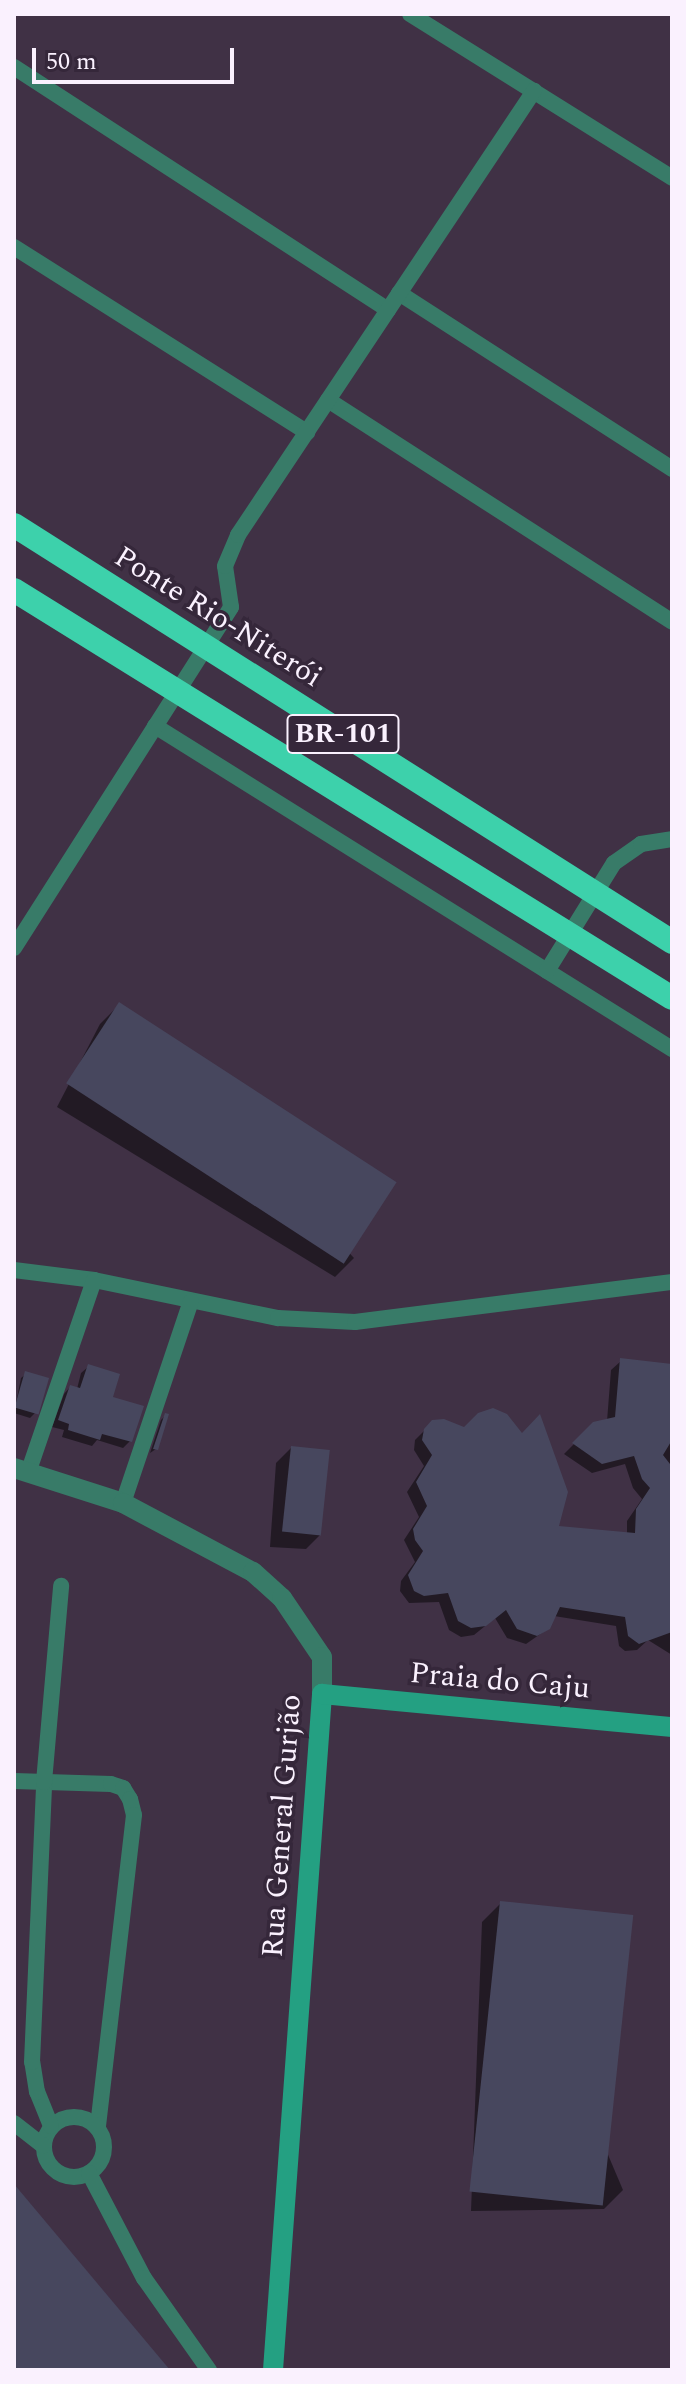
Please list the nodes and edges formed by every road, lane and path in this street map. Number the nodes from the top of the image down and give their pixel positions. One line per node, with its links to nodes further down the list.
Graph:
1 (410, 14): 3 (lane)
2 (14, 67): 7 (lane)
3 (534, 91): 4 (lane); 6 (lane)
4 (672, 178)
5 (14, 247): 9 (lane)
6 (399, 293): 7 (lane); 10 (lane)
7 (388, 310): 8 (lane)
8 (328, 400): 9 (lane); 13 (lane)
9 (307, 432): 14 (lane)
10 (672, 469)
11 (14, 525): 16 (highway, Ponte Rio-Niterói / BR-101, bridge)
12 (14, 590): 19 (highway, BR-101, bridge)
13 (672, 622)
14 (155, 726): 17 (lane); 18 (lane)
15 (672, 839): 18 (lane)
16 (672, 942)
17 (14, 948)
18 (547, 971): 20 (lane)
19 (672, 998)
20 (672, 1049)
21 (14, 1270): 22 (lane)
22 (94, 1280): 24 (lane); 25 (lane)
23 (672, 1282): 24 (lane)
24 (191, 1301): 26 (lane)
25 (21, 1470): 26 (street, Rua General Gurjão)
26 (123, 1503): 28 (street, Rua General Gurjão)
27 (61, 1586): 31 (lane)
28 (322, 1694): 29 (street, Praia do Caju); 38 (street, Rua General Gurjão)
29 (672, 1727)
30 (14, 1781): 31 (lane)
31 (44, 1782): 33 (lane); 34 (lane)
32 (14, 2123): 35 (lane)
33 (51, 2126): 34 (lane); 35 (lane)
34 (98, 2127): 36 (lane)
35 (43, 2146): 36 (lane)
36 (89, 2173): 37 (lane)
37 (209, 2370)
38 (273, 2370)

